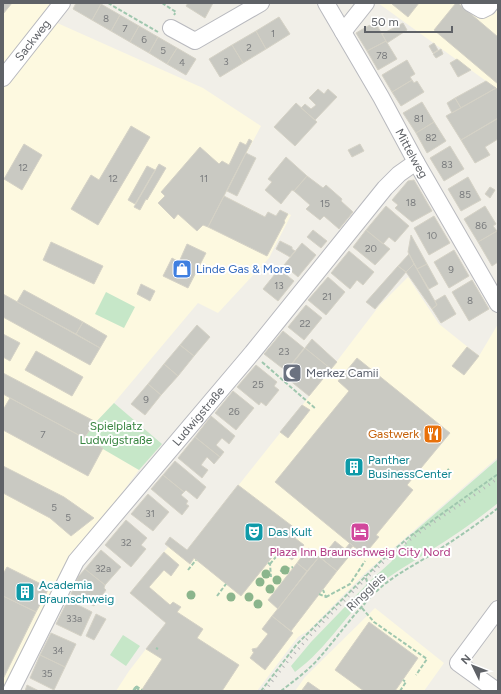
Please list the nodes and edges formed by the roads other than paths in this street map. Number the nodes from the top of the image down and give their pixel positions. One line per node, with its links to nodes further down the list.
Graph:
1 (62, 3): 9 (street, Sackweg)
2 (261, 3): 7 (street)
3 (366, 3): 8 (street)
4 (470, 3): 5 (street)
5 (491, 3)
6 (331, 6): 8 (street, Mittelweg)
7 (167, 31)
8 (343, 32): 10 (street, Mittelweg)
9 (3, 78)
10 (416, 162): 11 (street, Mittelweg); 13 (street, Ludwigstraße)
11 (498, 304)
12 (498, 609): 14 (street)
13 (11, 691)
14 (497, 691)

